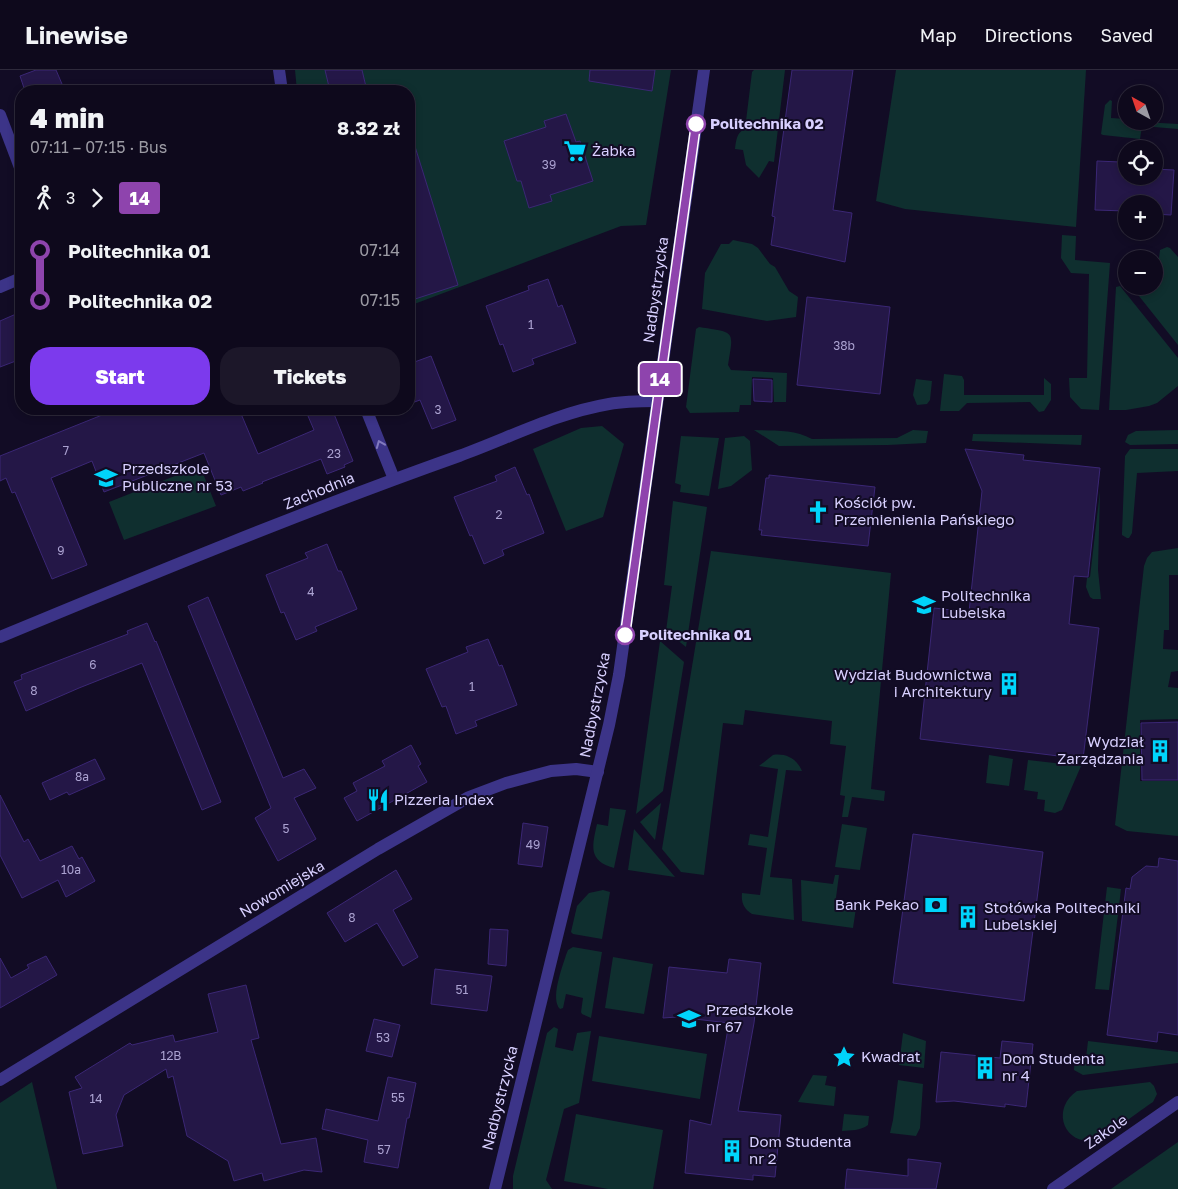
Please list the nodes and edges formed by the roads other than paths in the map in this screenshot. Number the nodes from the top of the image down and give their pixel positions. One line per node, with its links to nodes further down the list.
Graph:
1 (279, 70): 3 (street)
2 (704, 70): 8 (street, Nadbystrzycka)
3 (281, 85)
4 (0, 115): 5 (street)
5 (15, 154)
6 (15, 281): 7 (street)
7 (0, 287)
8 (658, 401): 10 (street, Zachodnia); 12 (street, Nadbystrzycka)
9 (368, 415): 10 (street, one-way to 9)
10 (394, 479): 11 (street, Zachodnia)
11 (0, 638)
12 (598, 772): 13 (street, Nowomiejska); 15 (street, Nadbystrzycka)
13 (0, 1080)
14 (1178, 1102): 16 (street, Zakole)
15 (495, 1189)
16 (1053, 1189)

